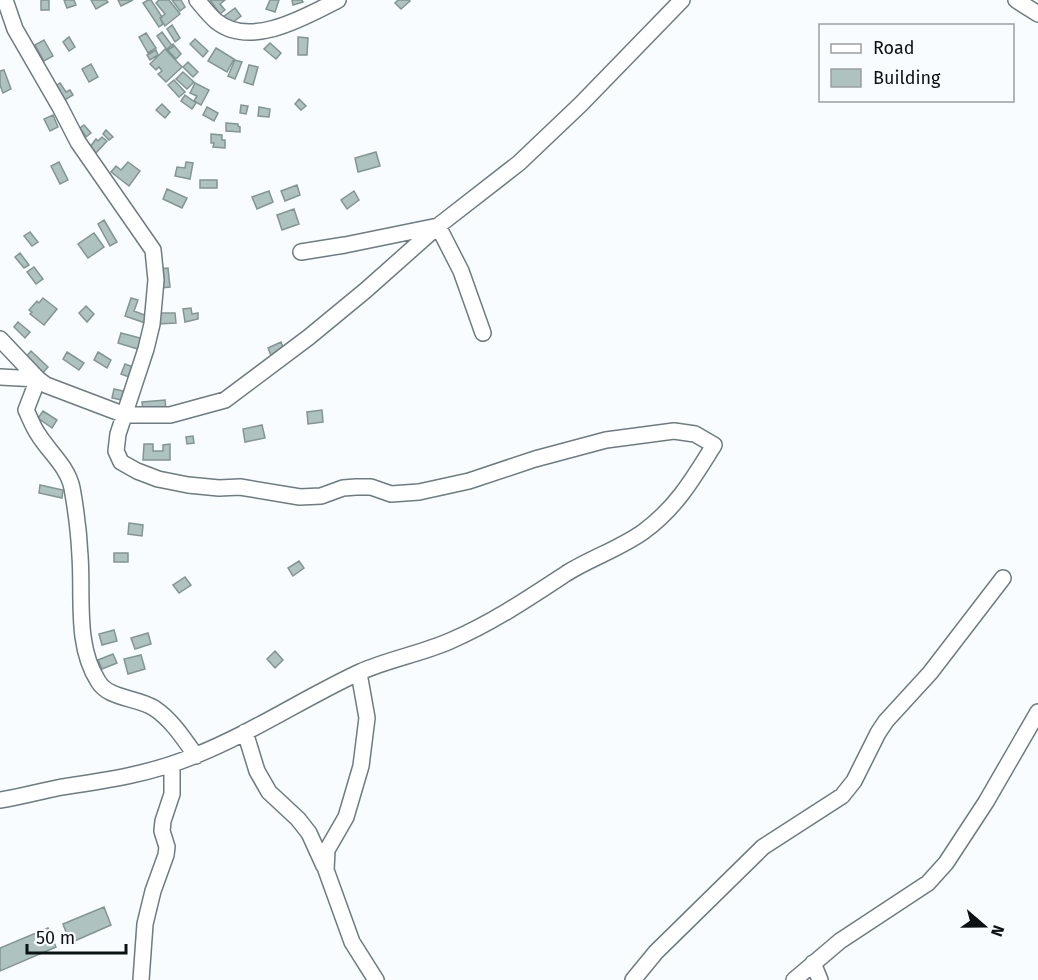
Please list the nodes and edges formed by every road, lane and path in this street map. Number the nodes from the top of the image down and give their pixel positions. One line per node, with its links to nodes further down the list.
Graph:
1 (5, 0): 13 (street)
2 (197, 0): 3 (street)
3 (338, 0)
4 (682, 0): 7 (street)
5 (1016, 0): 6 (street)
6 (1038, 14)
7 (438, 226): 8 (street); 9 (street); 13 (street)
8 (301, 252)
9 (483, 333)
10 (0, 339): 12 (street)
11 (0, 377): 12 (street)
12 (38, 379): 13 (street); 18 (street)
13 (125, 416): 15 (street)
14 (1003, 578): 25 (street)
15 (358, 673): 17 (street); 21 (street)
16 (1038, 712): 22 (street)
17 (245, 732): 18 (street); 21 (street)
18 (196, 756): 19 (street)
19 (172, 764): 20 (street); 23 (street)
20 (0, 800)
21 (326, 870): 24 (street)
22 (813, 963): 26 (street); 27 (street)
23 (141, 980)
24 (376, 980)
25 (633, 980)
26 (794, 980)
27 (820, 980)

